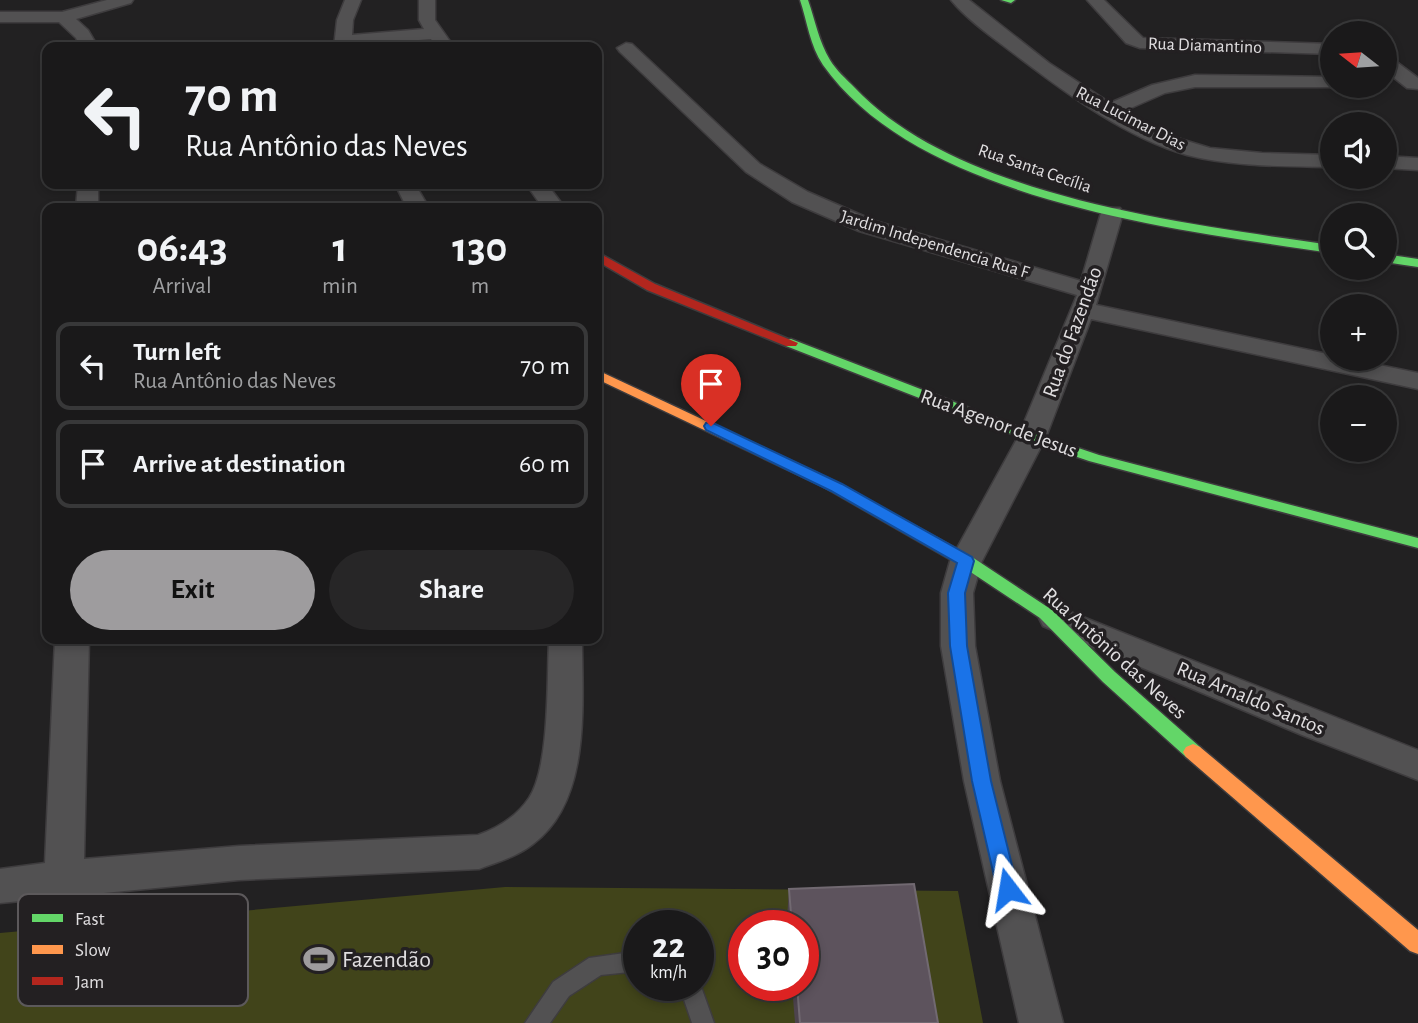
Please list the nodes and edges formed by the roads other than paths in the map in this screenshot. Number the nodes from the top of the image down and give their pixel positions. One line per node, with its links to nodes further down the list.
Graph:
1 (125, 0): 10 (street)
2 (353, 0): 13 (street)
3 (427, 0): 11 (street)
4 (804, 0): 25 (street, Rua Santa Cecília)
5 (959, 0): 21 (street, Rua Lucimar Dias)
6 (1005, 0): 7 (street)
7 (1012, 0)
8 (1095, 0): 16 (street, Rua Diamantino)
9 (0, 17): 10 (street)
10 (63, 17): 12 (street)
11 (441, 40): 14 (street)
12 (86, 42)
13 (343, 42)
14 (392, 42)
15 (626, 48): 30 (street, Jardim Independencia Rua F)
16 (1320, 49)
17 (1397, 70): 20 (street)
18 (1320, 83): 21 (street)
19 (1397, 83): 20 (street)
20 (1416, 83)
21 (1108, 111): 22 (street, Rua Lucimar Dias)
22 (1320, 161)
23 (1397, 163): 24 (street)
24 (1418, 164)
25 (1112, 213): 26 (street, Rua Santa Cecília); 30 (street, Rua do Fazendão)
26 (1320, 247)
27 (602, 259): 33 (street, Rua Agenor de Jesus)
28 (1397, 260): 29 (street)
29 (1418, 263)
30 (1087, 301): 32 (street, Jardim Independencia Rua F); 33 (street, Rua do Fazendão)
31 (602, 376): 35 (street, Rua Antônio das Neves)
32 (1418, 382)
33 (1032, 437): 34 (street, Rua Agenor de Jesus); 35 (street, Rua do Fazendão)
34 (1418, 543)
35 (966, 561): 36 (street, Rua Antônio das Neves); 47 (street, Rua do Fazendão)
36 (1046, 614): 39 (street, Rua Arnaldo Santos); 42 (street, Rua Antônio das Neves)
37 (72, 644): 40 (street)
38 (565, 644): 40 (street)
39 (1418, 765)
40 (64, 878): 41 (street)
41 (0, 886)
42 (1418, 944)
43 (623, 963): 45 (lane)
44 (695, 1001): 46 (lane)
45 (536, 1023)
46 (702, 1023)
47 (1041, 1023)

